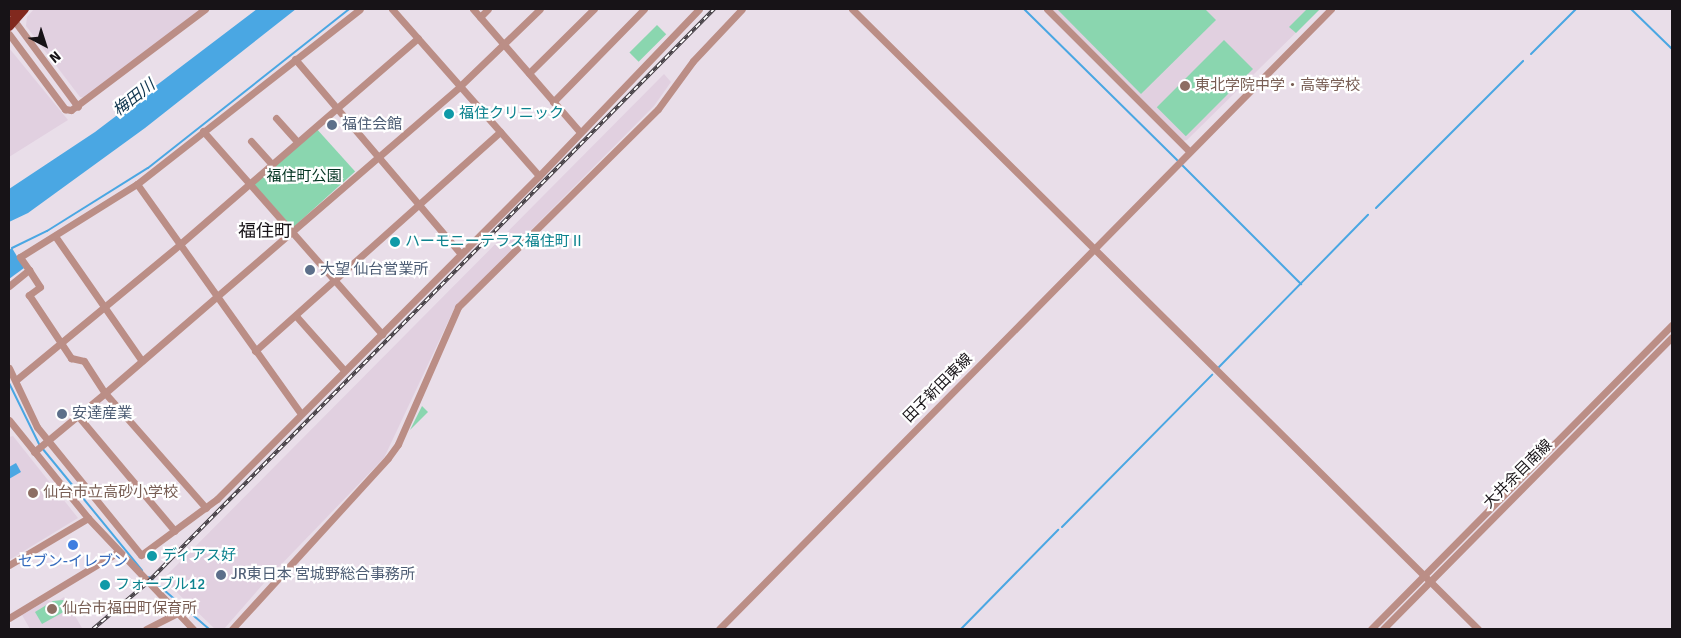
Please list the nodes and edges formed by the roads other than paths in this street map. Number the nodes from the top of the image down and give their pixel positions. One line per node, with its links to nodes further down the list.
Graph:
1 (12, 9): 17 (highway)
2 (24, 9): 17 (highway)
3 (205, 9): 25 (street)
4 (360, 9): 21 (street)
5 (392, 9): 19 (street)
6 (473, 9): 16 (street)
7 (488, 9): 16 (street)
8 (540, 9): 20 (street)
9 (594, 9): 22 (street)
10 (644, 9): 24 (street)
11 (698, 9): 29 (street)
12 (742, 9): 77 (street)
13 (852, 9): 43 (street)
14 (1047, 9): 33 (street)
15 (1331, 9): 33 (street)
16 (480, 17): 20 (street)
17 (10, 18): 25 (street)
18 (9, 34): 25 (street)
19 (418, 38): 23 (street); 26 (street)
20 (504, 45): 22 (street); 23 (street)
21 (295, 59): 26 (street); 28 (street)
22 (528, 74): 24 (street)
23 (460, 87): 30 (street); 34 (street)
24 (553, 102): 29 (street)
25 (78, 107)
26 (336, 108): 32 (street); 34 (street)
27 (276, 118): 32 (street)
28 (203, 130): 37 (street); 38 (street)
29 (579, 131): 36 (street)
30 (500, 132): 36 (street); 39 (street)
31 (251, 141): 35 (street)
32 (297, 141): 35 (street)
33 (1189, 151): 43 (street, 田子新田東線)
34 (378, 156): 39 (street); 40 (street)
35 (271, 163): 37 (street)
36 (539, 176): 44 (street)
37 (248, 183): 40 (street); 42 (street)
38 (137, 184): 41 (street); 42 (street)
39 (417, 204): 44 (street); 46 (street)
40 (292, 233): 46 (street); 48 (street)
41 (54, 236): 45 (street); 49 (street)
42 (179, 245): 48 (street); 49 (street)
43 (1096, 249): 72 (street); 78 (street, 田子新田東線)
44 (461, 254): 52 (street)
45 (29, 270): 47 (street); 54 (street)
46 (336, 281): 50 (street); 52 (street)
47 (9, 286)
48 (216, 297): 55 (street); 56 (street)
49 (103, 308): 54 (street); 56 (street)
50 (296, 316): 55 (street); 58 (street)
51 (1672, 325): 72 (street)
52 (382, 334): 58 (street)
53 (1672, 337): 72 (street, 大井余目南線)
54 (61, 344): 59 (street); 60 (street)
55 (255, 351): 61 (street)
56 (142, 361): 60 (street)
57 (9, 368): 59 (street)
58 (344, 370): 61 (street)
59 (16, 380): 65 (street)
60 (105, 393): 62 (street); 67 (street)
61 (301, 414): 67 (street)
62 (78, 416): 65 (street); 69 (street)
63 (9, 420): 64 (street)
64 (12, 431): 66 (street)
65 (46, 442): 66 (street); 69 (street)
66 (36, 451): 68 (street)
67 (206, 508): 69 (street)
68 (88, 518): 70 (street); 71 (street)
69 (175, 531)
70 (118, 552): 73 (street); 74 (street)
71 (9, 564)
72 (1427, 579): 79 (street); 80 (street, 大井余目南線); 81 (street)
73 (177, 613): 75 (street); 76 (street)
74 (9, 618)
75 (146, 629)
76 (194, 629)
77 (232, 629)
78 (719, 629)
79 (1371, 629)
80 (1383, 629)
81 (1478, 629)

